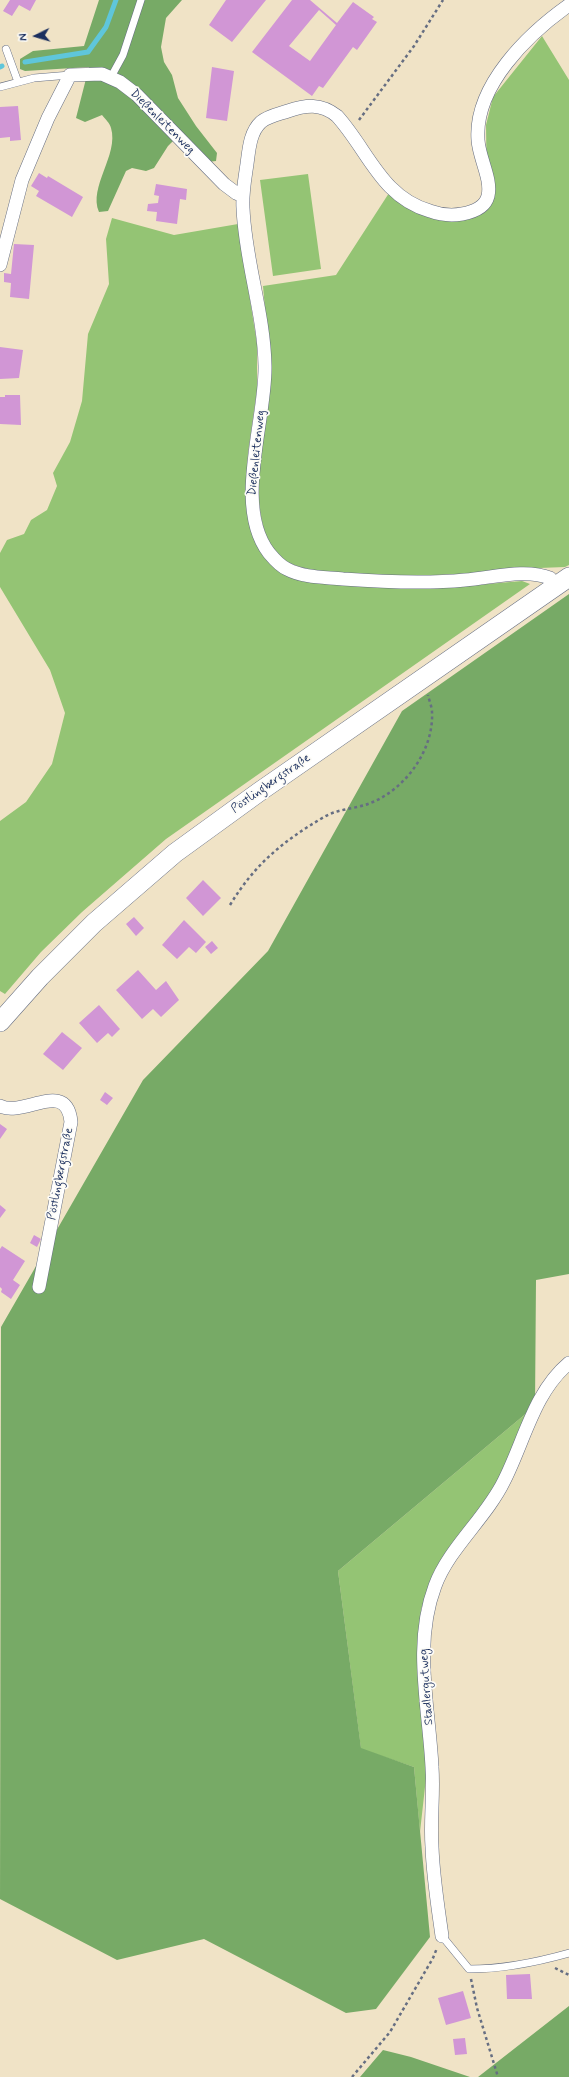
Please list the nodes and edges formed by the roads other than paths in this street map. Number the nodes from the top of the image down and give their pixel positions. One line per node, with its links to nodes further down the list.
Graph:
1 (141, 0): 5 (lane)
2 (569, 5): 8 (street, Dießenleitenweg)
3 (6, 49): 6 (lane)
4 (70, 75): 5 (street, Dießenleitenweg); 6 (lane, Dießenleitenweg); 9 (street)
5 (111, 77): 8 (street, Dießenleitenweg)
6 (18, 82): 7 (lane, Dießenleitenweg)
7 (0, 87)
8 (243, 196): 11 (street, Dießenleitenweg)
9 (3, 234): 10 (street)
10 (0, 265)
11 (562, 581): 12 (main road, Pöstlingbergstraße)
12 (0, 1022)
13 (0, 1106): 14 (street, Pöstlingbergstraße)
14 (39, 1287)
15 (569, 1363): 16 (street, Stadlergutweg)
16 (442, 1936): 17 (lane)
17 (569, 1953)

